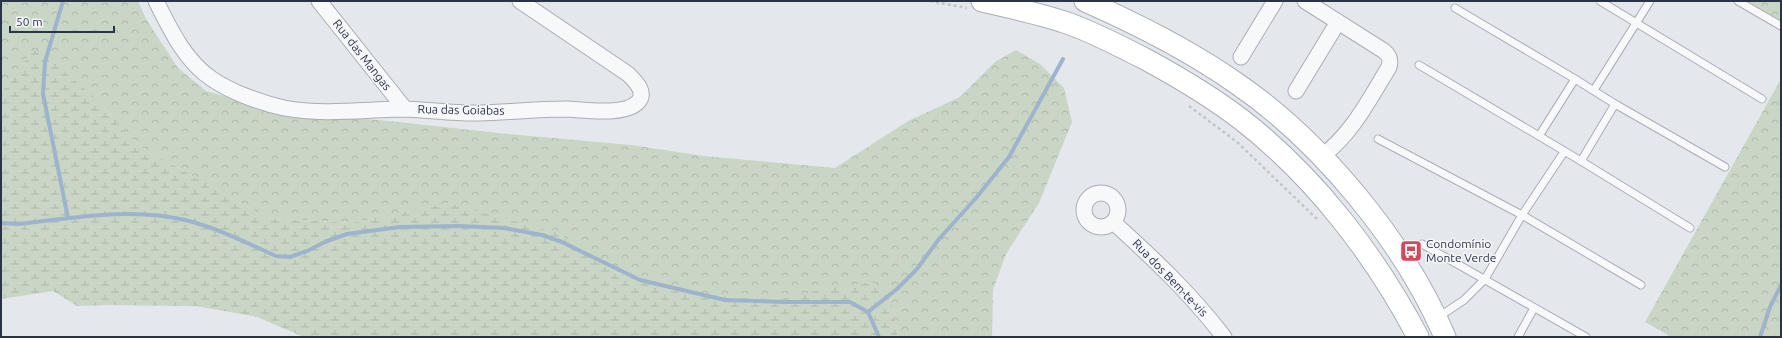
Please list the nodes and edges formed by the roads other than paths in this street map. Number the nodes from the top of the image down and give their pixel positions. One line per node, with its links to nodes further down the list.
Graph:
1 (320, 1): 22 (street, Rua das Mangas)
2 (520, 1): 22 (street, Rua das Goiabas)
3 (1085, 1): 26 (main road)
4 (1275, 1): 15 (street)
5 (1305, 1): 12 (street)
6 (1600, 1): 13 (lane)
7 (1650, 1): 13 (lane)
8 (1738, 1): 14 (lane)
9 (163, 4): 22 (street, Rua das Goiabas)
10 (977, 5): 38 (main road)
11 (1455, 8): 17 (lane)
12 (1338, 22): 19 (street); 26 (street)
13 (1637, 23): 18 (lane); 20 (lane)
14 (1781, 26)
15 (1241, 57)
16 (1419, 65): 23 (lane)
17 (1575, 79): 18 (lane); 23 (lane)
18 (1594, 90): 21 (lane)
19 (1296, 91)
20 (1762, 99)
21 (1615, 104): 27 (lane); 28 (lane)
22 (405, 109)
23 (1539, 136): 25 (lane)
24 (1378, 139): 29 (lane)
25 (1564, 152): 27 (lane); 29 (lane)
26 (1321, 157): 36 (main road)
27 (1581, 161): 31 (lane)
28 (1725, 168)
29 (1522, 215): 33 (lane); 34 (lane)
30 (1113, 222): 37 (street, Rua dos Bem-te-vis)
31 (1690, 228)
32 (1422, 244): 33 (lane)
33 (1485, 279): 35 (lane); 36 (lane)
34 (1641, 285)
35 (1534, 308): 40 (lane); 41 (lane)
36 (1436, 318): 39 (main road)
37 (1224, 337)
38 (1418, 337)
39 (1445, 337)
40 (1518, 337)
41 (1586, 337)

